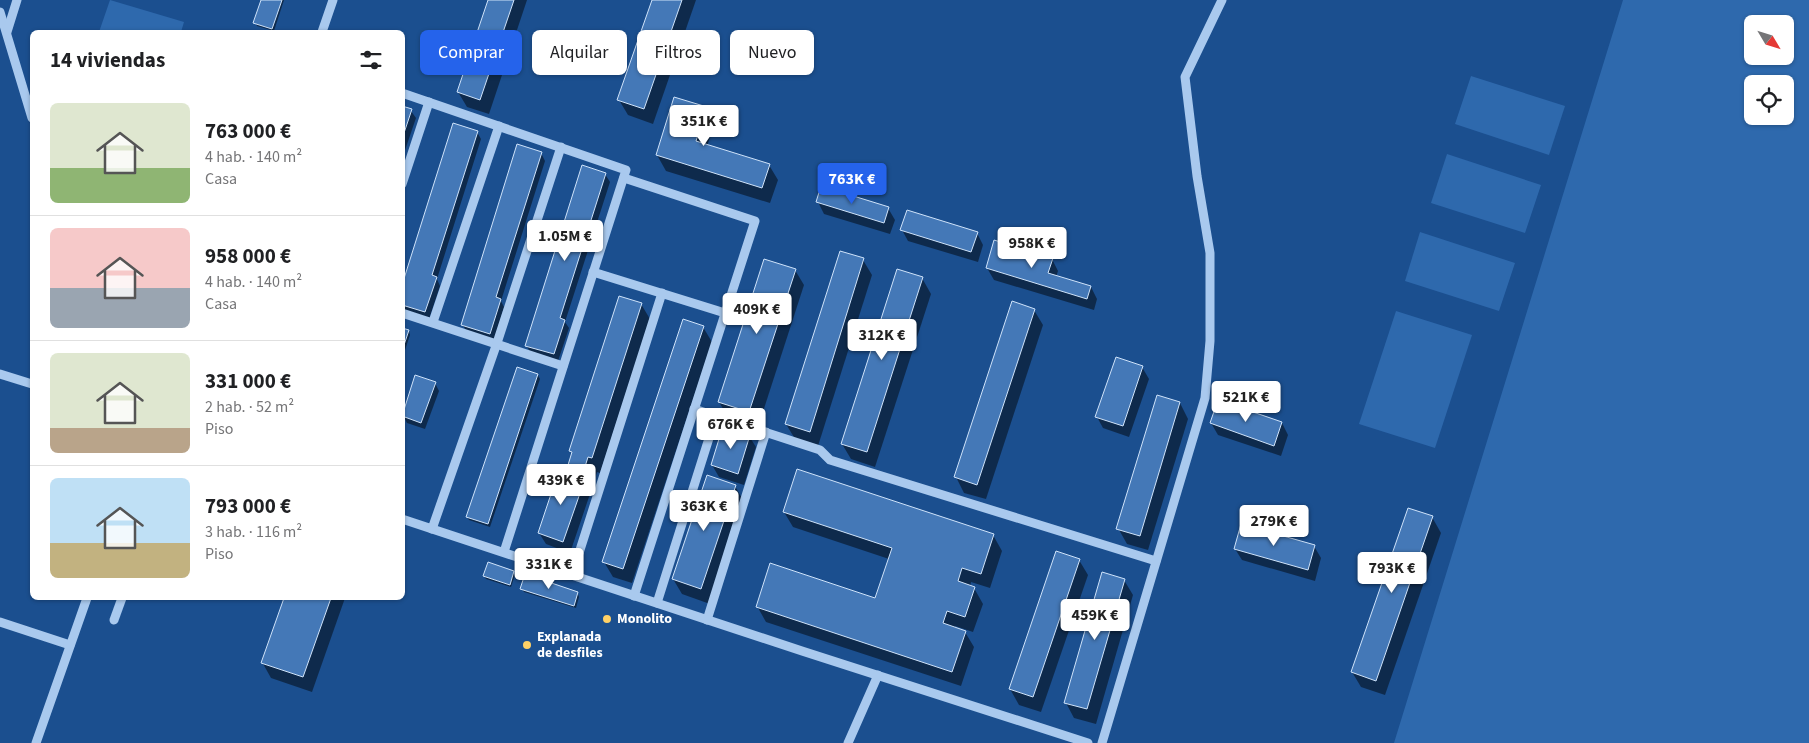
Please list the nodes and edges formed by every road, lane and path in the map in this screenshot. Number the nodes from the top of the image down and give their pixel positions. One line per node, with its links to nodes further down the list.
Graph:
1 (17, 0): 6 (street)
2 (333, 0): 5 (street)
3 (1222, 0): 29 (street)
4 (0, 12): 6 (street)
5 (323, 30)
6 (6, 32): 9 (street)
7 (405, 94): 8 (street)
8 (429, 102): 10 (street); 12 (street)
9 (30, 111)
10 (499, 126): 11 (street); 18 (street)
11 (561, 147): 13 (street); 19 (street)
12 (405, 175)
13 (624, 178): 14 (street); 17 (street)
14 (593, 272): 15 (street); 20 (street)
15 (662, 293): 17 (street); 30 (street)
16 (405, 313): 18 (street)
17 (725, 313): 23 (street)
18 (433, 322): 19 (street)
19 (497, 343): 20 (street); 27 (street)
20 (563, 366): 28 (street)
21 (0, 374): 22 (street)
22 (30, 383)
23 (694, 409): 24 (street); 31 (street)
24 (716, 416): 25 (street); 34 (street)
25 (766, 432): 29 (street); 36 (street)
26 (405, 520): 27 (street)
27 (432, 529): 28 (street)
28 (504, 552): 30 (street)
29 (1156, 561): 43 (street)
30 (572, 575): 31 (street)
31 (634, 596): 34 (street)
32 (86, 600): 38 (street)
33 (121, 600): 35 (street)
34 (657, 603): 36 (street)
35 (114, 620)
36 (707, 620): 39 (street)
37 (0, 622): 38 (street)
38 (70, 645): 40 (street)
39 (878, 675): 41 (street); 42 (street)
40 (36, 743)
41 (848, 743)
42 (1088, 743)
43 (1102, 743)

